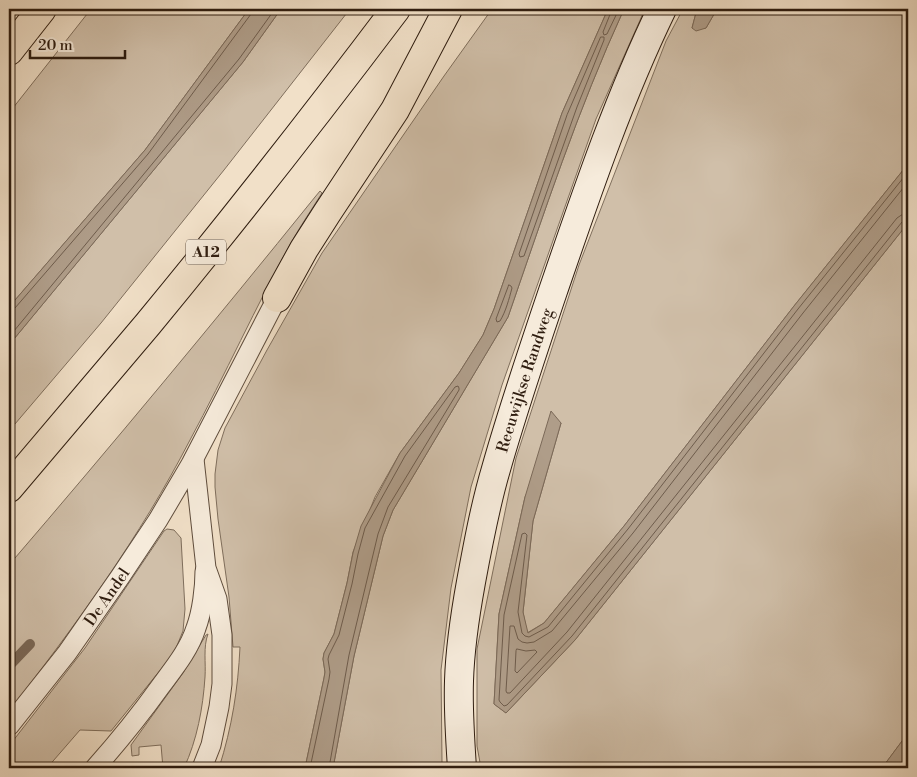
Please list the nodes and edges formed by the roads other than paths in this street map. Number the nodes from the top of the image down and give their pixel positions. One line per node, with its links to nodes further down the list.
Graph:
1 (42, 9): 5 (highway)
2 (396, 9): 8 (highway, A12)
3 (448, 9): 6 (highway)
4 (662, 9): 13 (main road, Reeuwijkse Randweg)
5 (9, 51)
6 (276, 298): 7 (lane, De Andel)
7 (194, 459): 9 (lane); 10 (lane, De Andel)
8 (9, 488)
9 (205, 563): 11 (lane); 12 (lane)
10 (9, 726)
11 (96, 768)
12 (202, 768)
13 (462, 768)

